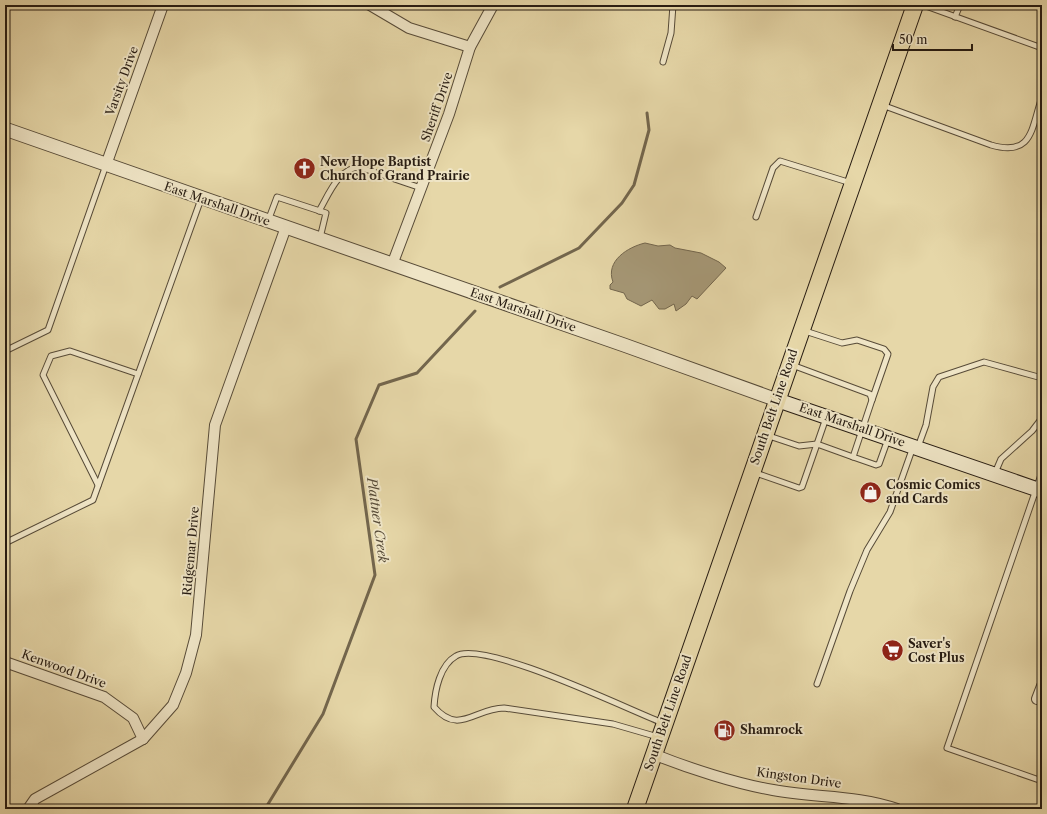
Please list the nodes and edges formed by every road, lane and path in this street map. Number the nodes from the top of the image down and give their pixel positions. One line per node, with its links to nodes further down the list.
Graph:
1 (163, 5): 15 (street, Varsity Drive)
2 (370, 5): 9 (street)
3 (493, 5): 9 (street, Sheriff Drive)
4 (673, 5): 11 (lane)
5 (915, 5): 13 (main road, South Belt Line Road)
6 (923, 5): 8 (lane)
7 (960, 5): 8 (lane)
8 (955, 17): 10 (lane)
9 (470, 46): 17 (street, Sheriff Drive)
10 (1042, 48)
11 (663, 62)
12 (1042, 97): 13 (lane)
13 (880, 104): 16 (main road, South Belt Line Road)
14 (5, 129): 15 (street, East Marshall Drive)
15 (106, 165): 18 (street, East Marshall Drive); 26 (lane)
16 (852, 184): 20 (lane); 25 (main road, South Belt Line Road)
17 (421, 188): 19 (lane); 24 (street, Sheriff Drive)
18 (201, 198): 21 (street, East Marshall Drive); 28 (lane)
19 (319, 211): 21 (lane); 23 (lane)
20 (756, 216)
21 (267, 221): 22 (street, East Marshall Drive)
22 (286, 227): 23 (street, East Marshall Drive); 51 (street, Ridgemar Drive)
23 (320, 239): 24 (street, East Marshall Drive)
24 (392, 265): 30 (street, East Marshall Drive)
25 (801, 329): 27 (main road, South Belt Line Road); 31 (lane)
26 (5, 351)
27 (789, 364): 30 (main road, South Belt Line Road); 31 (lane)
28 (138, 374): 43 (lane); 43 (lane)
29 (1042, 378): 38 (lane)
30 (777, 400): 32 (main road, East Marshall Drive); 35 (main road, South Belt Line Road)
31 (872, 400): 34 (lane)
32 (827, 417): 34 (main road, East Marshall Drive); 37 (lane)
33 (1042, 418): 42 (lane)
34 (863, 429): 36 (main road, East Marshall Drive); 39 (lane)
35 (765, 434): 37 (lane); 40 (main road, South Belt Line Road)
36 (889, 438): 38 (main road, East Marshall Drive); 39 (lane)
37 (817, 444): 39 (lane); 40 (lane)
38 (916, 447): 42 (main road, East Marshall Drive); 47 (lane)
39 (853, 457)
40 (751, 472): 50 (main road, South Belt Line Road)
41 (1042, 472): 44 (lane)
42 (994, 474): 44 (main road, East Marshall Drive)
43 (98, 485): 45 (lane)
44 (1039, 490): 53 (lane)
45 (5, 543)
46 (5, 662): 51 (street, Kenwood Drive)
47 (816, 684)
48 (1042, 686): 49 (street)
49 (1037, 699)
50 (661, 731): 50 (lane); 52 (main road, South Belt Line Road)
51 (143, 739): 54 (street, Ridgemar Drive)
52 (653, 754): 55 (main road, South Belt Line Road); 56 (street, Kingston Drive)
53 (1042, 782)
54 (28, 809)
55 (635, 809)
56 (897, 809)

